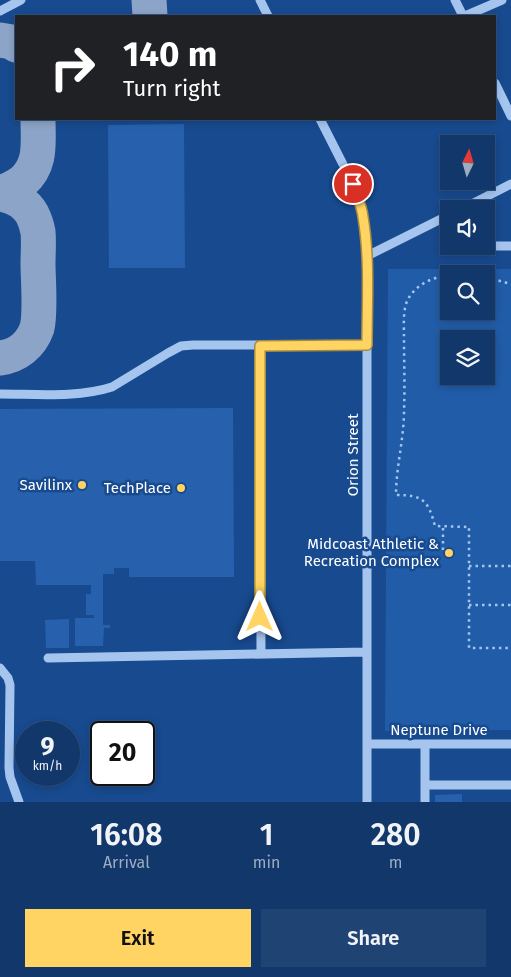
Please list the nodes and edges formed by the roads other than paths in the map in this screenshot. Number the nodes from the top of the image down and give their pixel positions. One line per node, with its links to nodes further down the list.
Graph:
1 (21, 0): 5 (street)
2 (260, 0): 6 (street)
3 (455, 0): 7 (street)
4 (502, 0): 8 (street)
5 (0, 11)
6 (268, 15)
7 (463, 15)
8 (466, 15)
9 (496, 85): 10 (street)
10 (511, 116)
11 (321, 120): 17 (street, Orion Street)
12 (511, 184): 13 (street)
13 (480, 200)
14 (440, 220): 17 (street)
15 (495, 246): 16 (street)
16 (511, 246)
17 (367, 256): 18 (street, Orion Street)
18 (367, 345): 19 (street); 21 (street, Orion Street)
19 (260, 346): 20 (street); 22 (street)
20 (0, 394)
21 (367, 652): 22 (street); 25 (street, Orion Street)
22 (260, 654): 23 (street)
23 (48, 658)
24 (0, 668): 30 (street)
25 (367, 744): 26 (street, Neptune Drive); 31 (street, Orion Street)
26 (425, 744): 27 (street, Neptune Drive); 28 (street)
27 (511, 744)
28 (425, 785): 29 (street); 32 (street)
29 (511, 785)
30 (19, 802)
31 (367, 802)
32 (425, 802)

